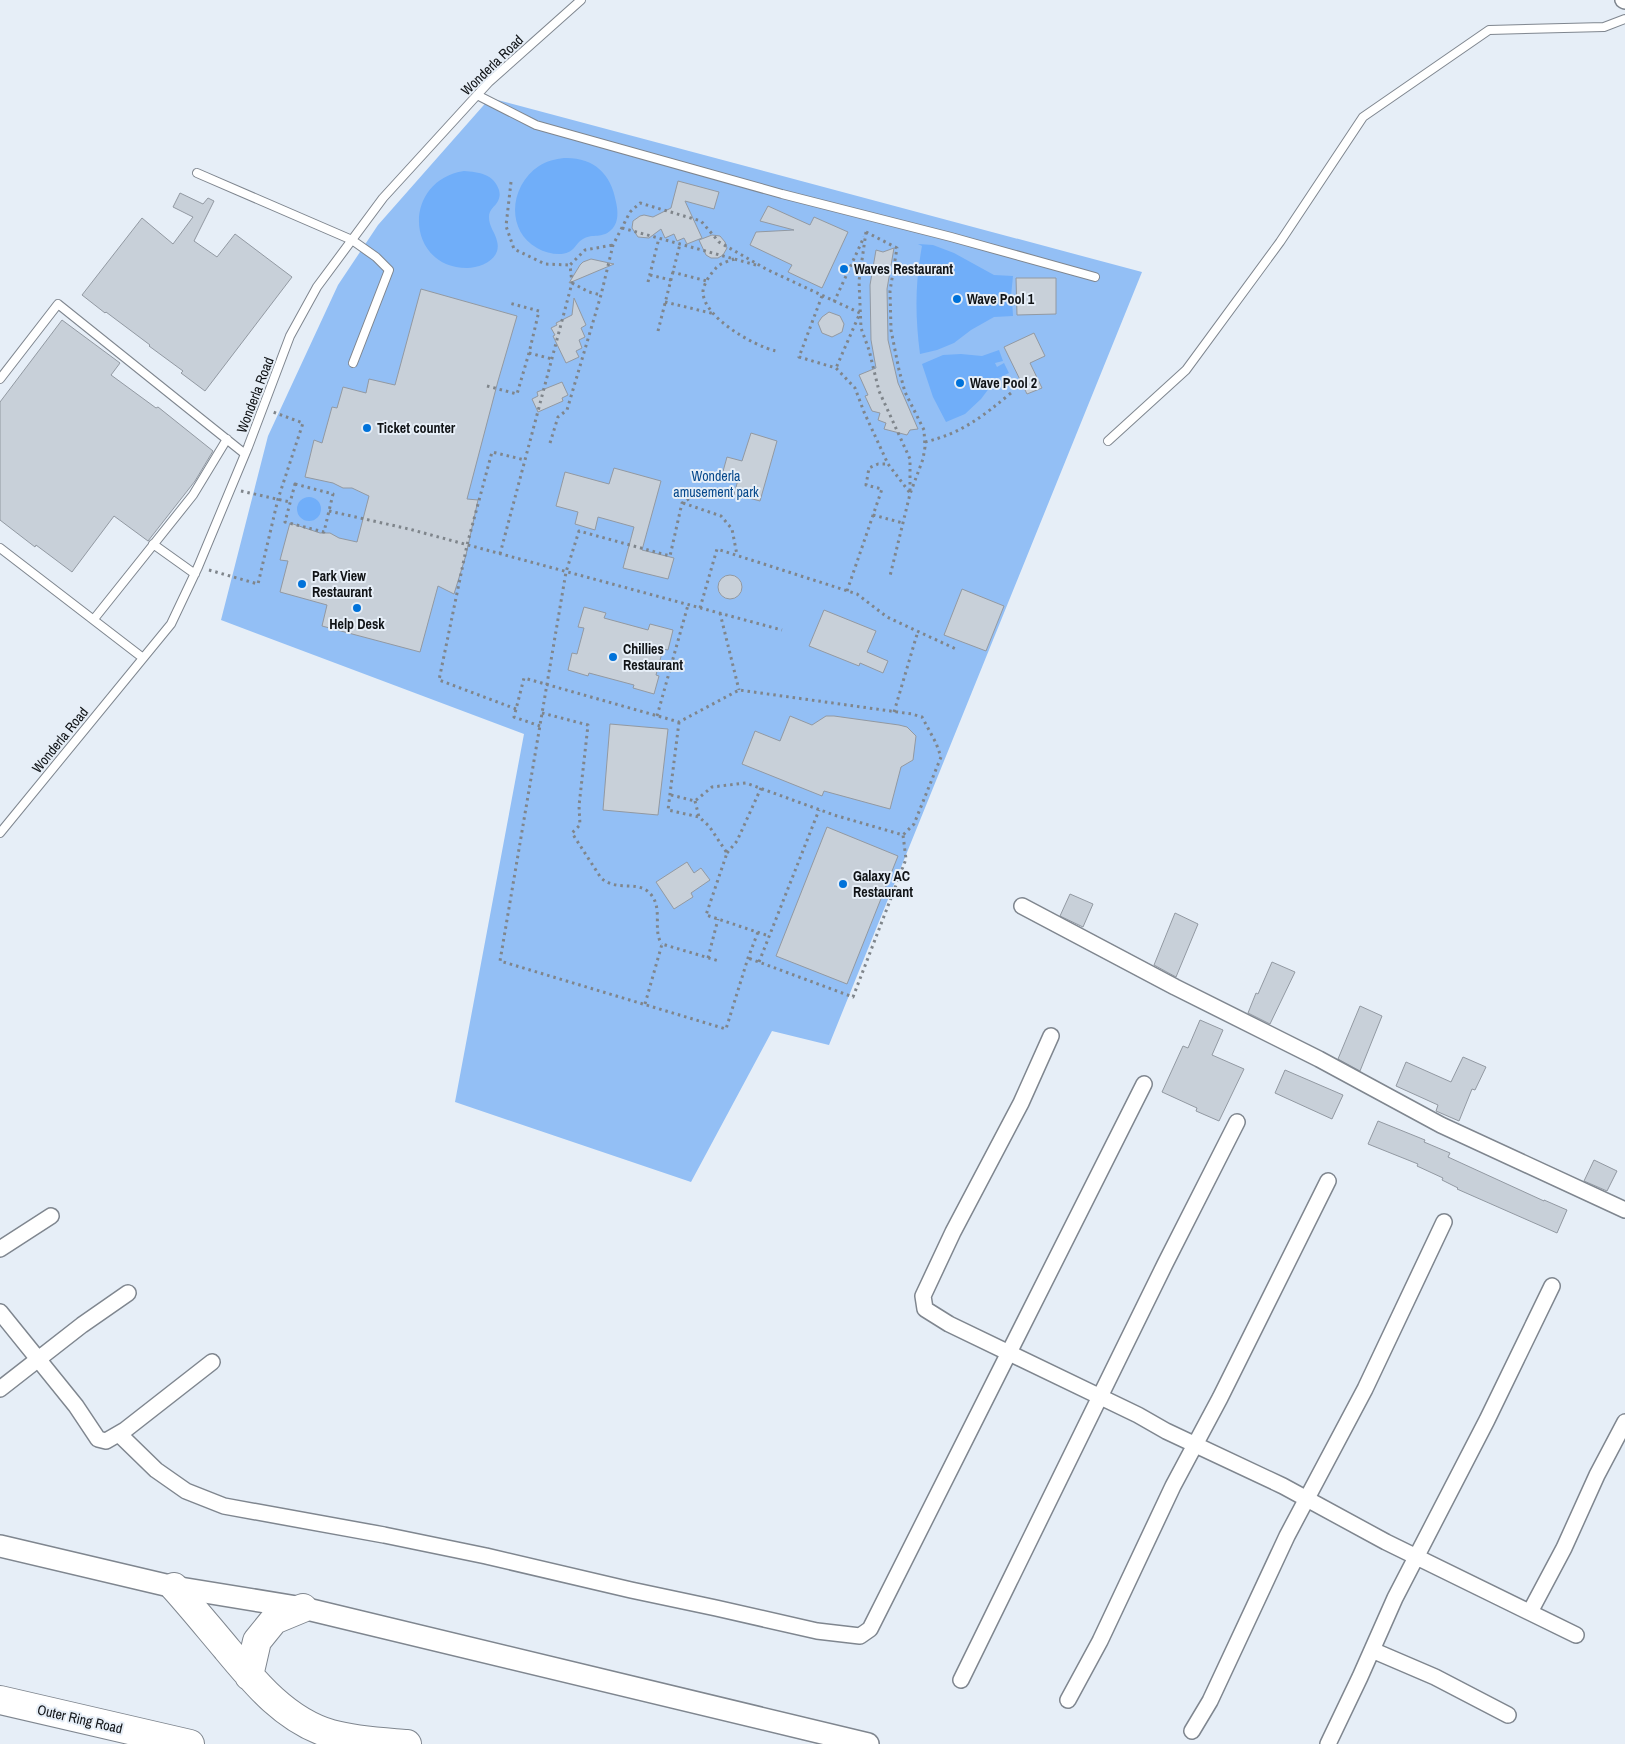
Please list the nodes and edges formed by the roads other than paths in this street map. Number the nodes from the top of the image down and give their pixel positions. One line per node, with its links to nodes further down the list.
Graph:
1 (581, 0): 3 (lane, Wonderla Road)
2 (1625, 20): 10 (lane)
3 (477, 95): 5 (lane, Wonderla Road); 6 (lane)
4 (197, 174): 5 (lane)
5 (352, 240): 7 (lane); 11 (lane, Wonderla Road)
6 (1095, 277)
7 (353, 364)
8 (0, 379): 9 (lane)
9 (228, 439): 11 (lane); 12 (lane)
10 (1108, 441)
11 (245, 454): 14 (lane, Wonderla Road)
12 (153, 544): 14 (lane); 15 (lane)
13 (0, 548): 15 (lane)
14 (197, 571): 16 (lane, Wonderla Road)
15 (94, 619): 16 (lane)
16 (143, 658): 17 (lane, Wonderla Road)
17 (0, 833)
18 (1022, 906): 23 (street)
19 (1051, 1036): 30 (street)
20 (1144, 1084): 30 (street)
21 (1237, 1122): 34 (street)
22 (1328, 1181): 37 (street)
23 (1625, 1210)
24 (52, 1216): 26 (street)
25 (1444, 1222): 38 (street)
26 (0, 1249)
27 (1552, 1286): 40 (street)
28 (128, 1293): 31 (street)
29 (0, 1312): 31 (street)
30 (1009, 1353): 34 (street); 36 (street)
31 (38, 1360): 33 (street); 36 (street)
32 (212, 1362): 36 (street)
33 (0, 1389)
34 (1100, 1397): 37 (street); 47 (street)
35 (1625, 1422): 43 (street)
36 (119, 1434)
37 (1195, 1444): 38 (street); 49 (street)
38 (1307, 1498): 40 (street); 51 (street)
39 (0, 1546): 41 (main road)
40 (1417, 1557): 43 (street); 45 (street)
41 (174, 1587): 42 (main road); 46 (highway)
42 (303, 1608): 46 (highway); 54 (main road)
43 (1530, 1612): 44 (street)
44 (1576, 1635)
45 (1372, 1650): 50 (street); 55 (street)
46 (249, 1676): 53 (highway)
47 (961, 1680)
48 (0, 1700): 52 (highway, Outer Ring Road)
49 (1068, 1700)
50 (1508, 1715)
51 (1192, 1730)
52 (190, 1744)
53 (407, 1744)
54 (868, 1744)
55 (1328, 1744)

